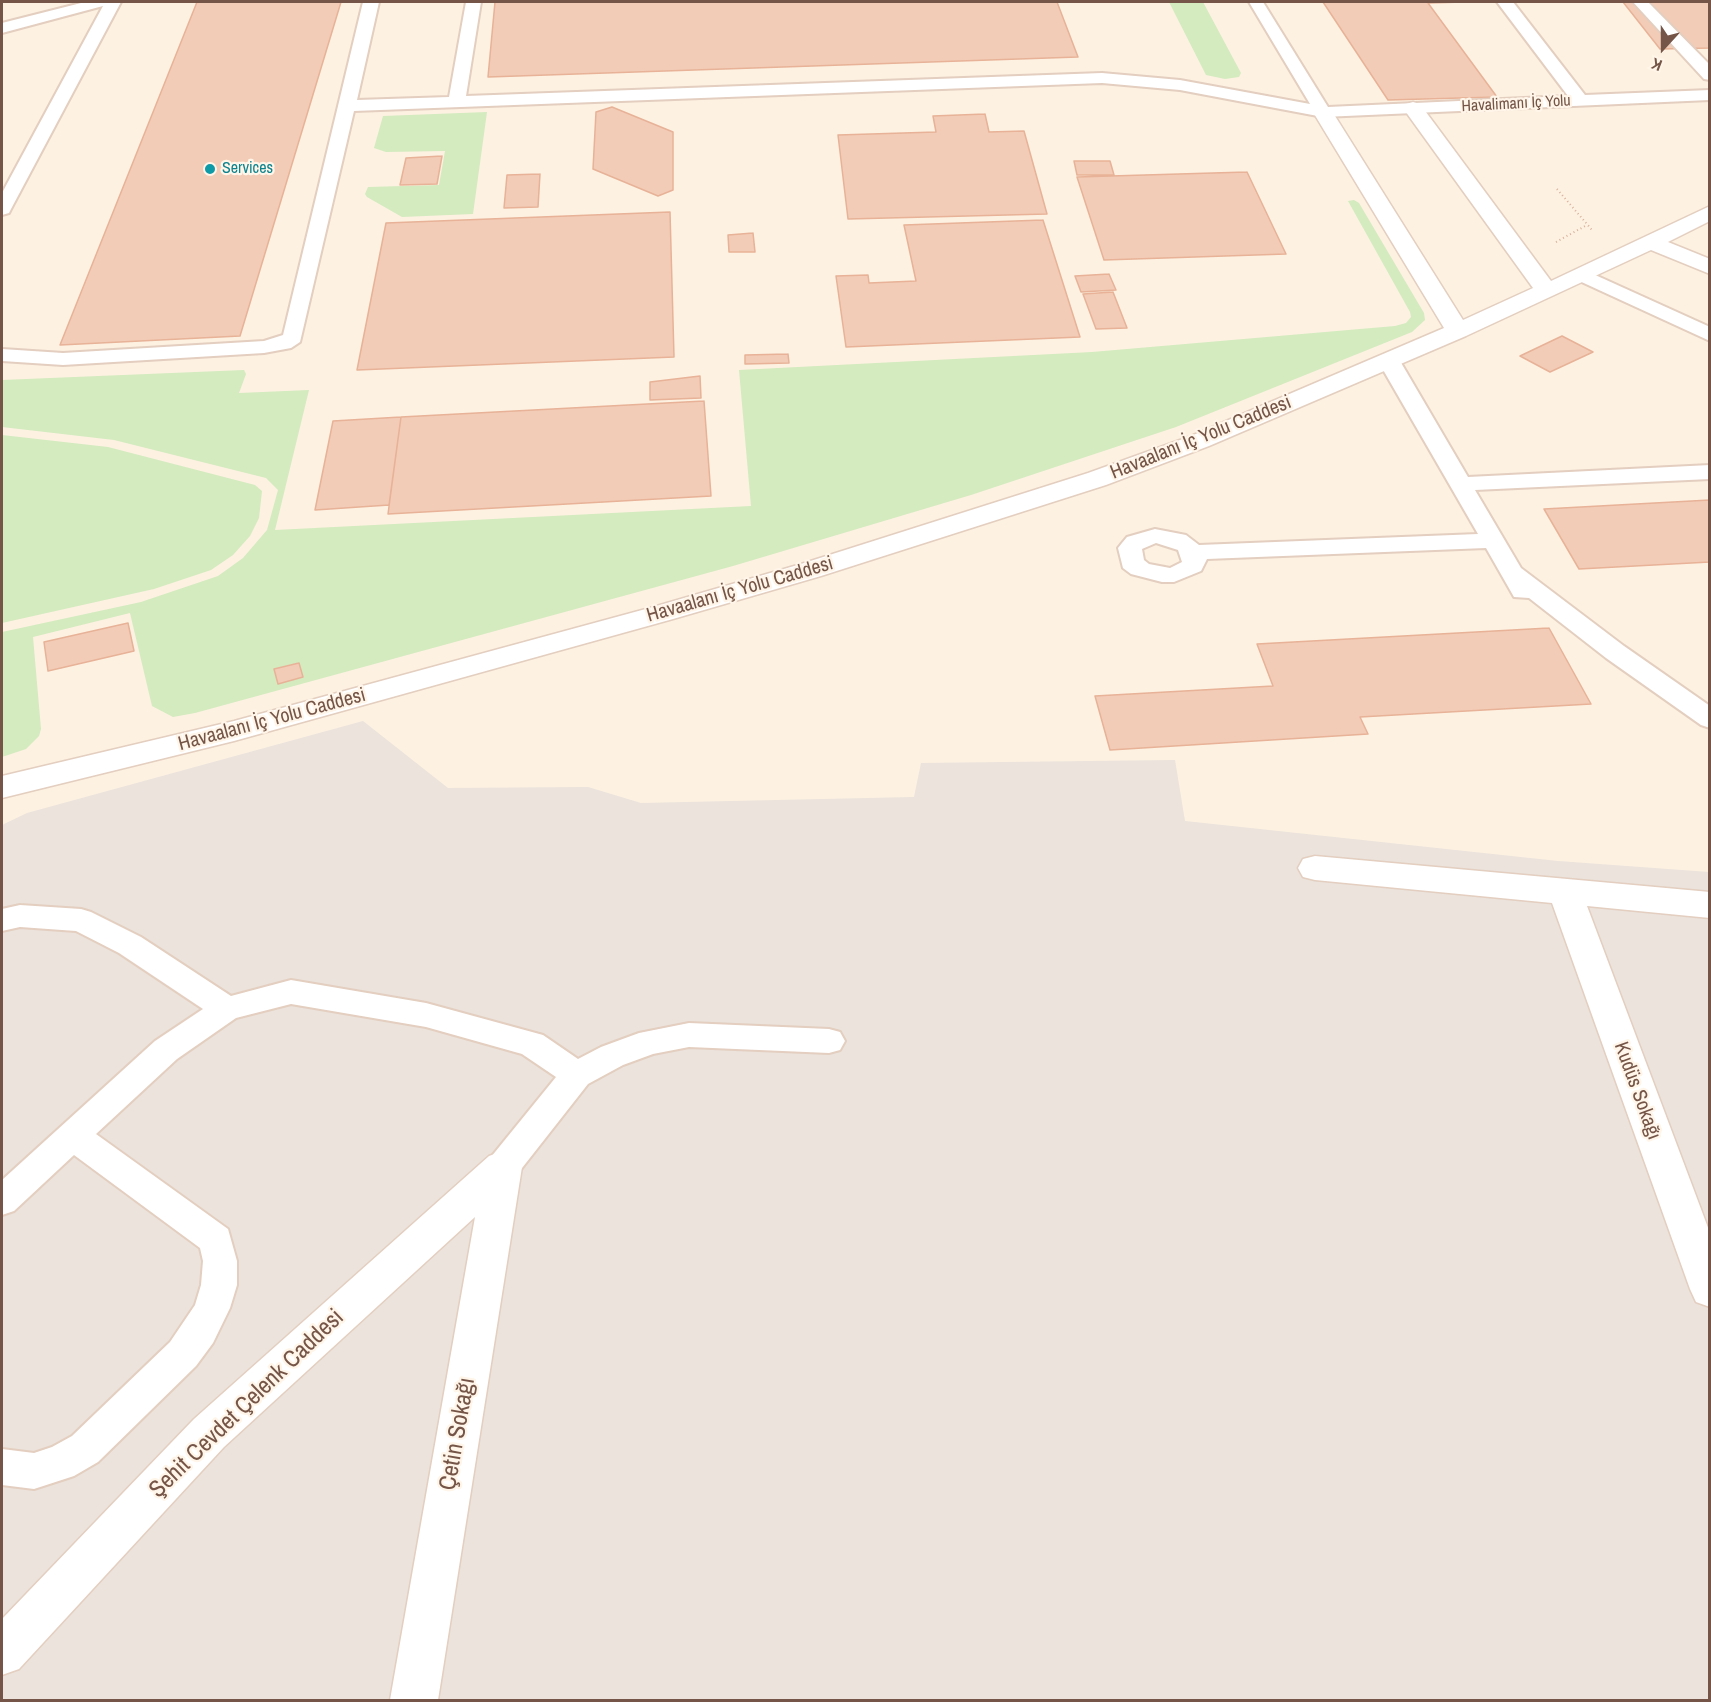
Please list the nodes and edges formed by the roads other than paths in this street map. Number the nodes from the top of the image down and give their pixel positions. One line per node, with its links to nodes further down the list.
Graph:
1 (101, 2): 8 (lane)
2 (113, 2): 16 (lane)
3 (371, 2): 13 (lane)
4 (473, 2): 12 (lane)
5 (1256, 2): 15 (lane)
6 (1505, 2): 11 (lane)
7 (1640, 2): 9 (lane)
8 (2, 28)
9 (1710, 75)
10 (1710, 95): 11 (lane, Havalimanı İç Yolu)
11 (1581, 101): 14 (lane, Havalimanı İç Yolu)
12 (457, 102): 13 (lane, Havalimanı İç Yolu); 15 (lane, Havalimanı İç Yolu)
13 (347, 106): 24 (lane)
14 (1413, 108): 15 (lane, Havalimanı İç Yolu); 21 (street)
15 (1323, 112): 22 (street)
16 (2, 208)
17 (1710, 212): 18 (street, Havaalanı İç Yolu Caddesi)
18 (1650, 242): 19 (street); 20 (street, Havaalanı İç Yolu Caddesi)
19 (1710, 267)
20 (1582, 275): 21 (street, Havaalanı İç Yolu Caddesi); 23 (lane)
21 (1547, 291): 22 (street, Havaalanı İç Yolu Caddesi)
22 (1458, 331): 25 (street, Havaalanı İç Yolu Caddesi)
23 (1710, 335)
24 (2, 355)
25 (1389, 361): 27 (lane); 33 (street, Havaalanı İç Yolu Caddesi)
26 (1710, 472): 27 (lane)
27 (1460, 484): 28 (lane)
28 (1492, 541): 29 (lane); 30 (lane)
29 (1193, 552)
30 (1510, 570): 31 (lane); 32 (lane)
31 (1523, 592)
32 (1710, 719)
33 (2, 787)
34 (1315, 868): 35 (street)
35 (1565, 893): 36 (street); 44 (street, Kudüs Sokağı)
36 (1710, 905)
37 (2, 920): 38 (lane)
38 (227, 1009): 40 (lane); 41 (lane)
39 (829, 1041): 40 (lane)
40 (577, 1075): 42 (lane)
41 (72, 1135): 43 (lane); 45 (lane)
42 (503, 1167): 46 (street, Şehit Cevdet Çelenk Caddesi); 47 (street, Çetin Sokağı)
43 (2, 1201)
44 (1710, 1289)
45 (2, 1467)
46 (2, 1652)
47 (414, 1701)

